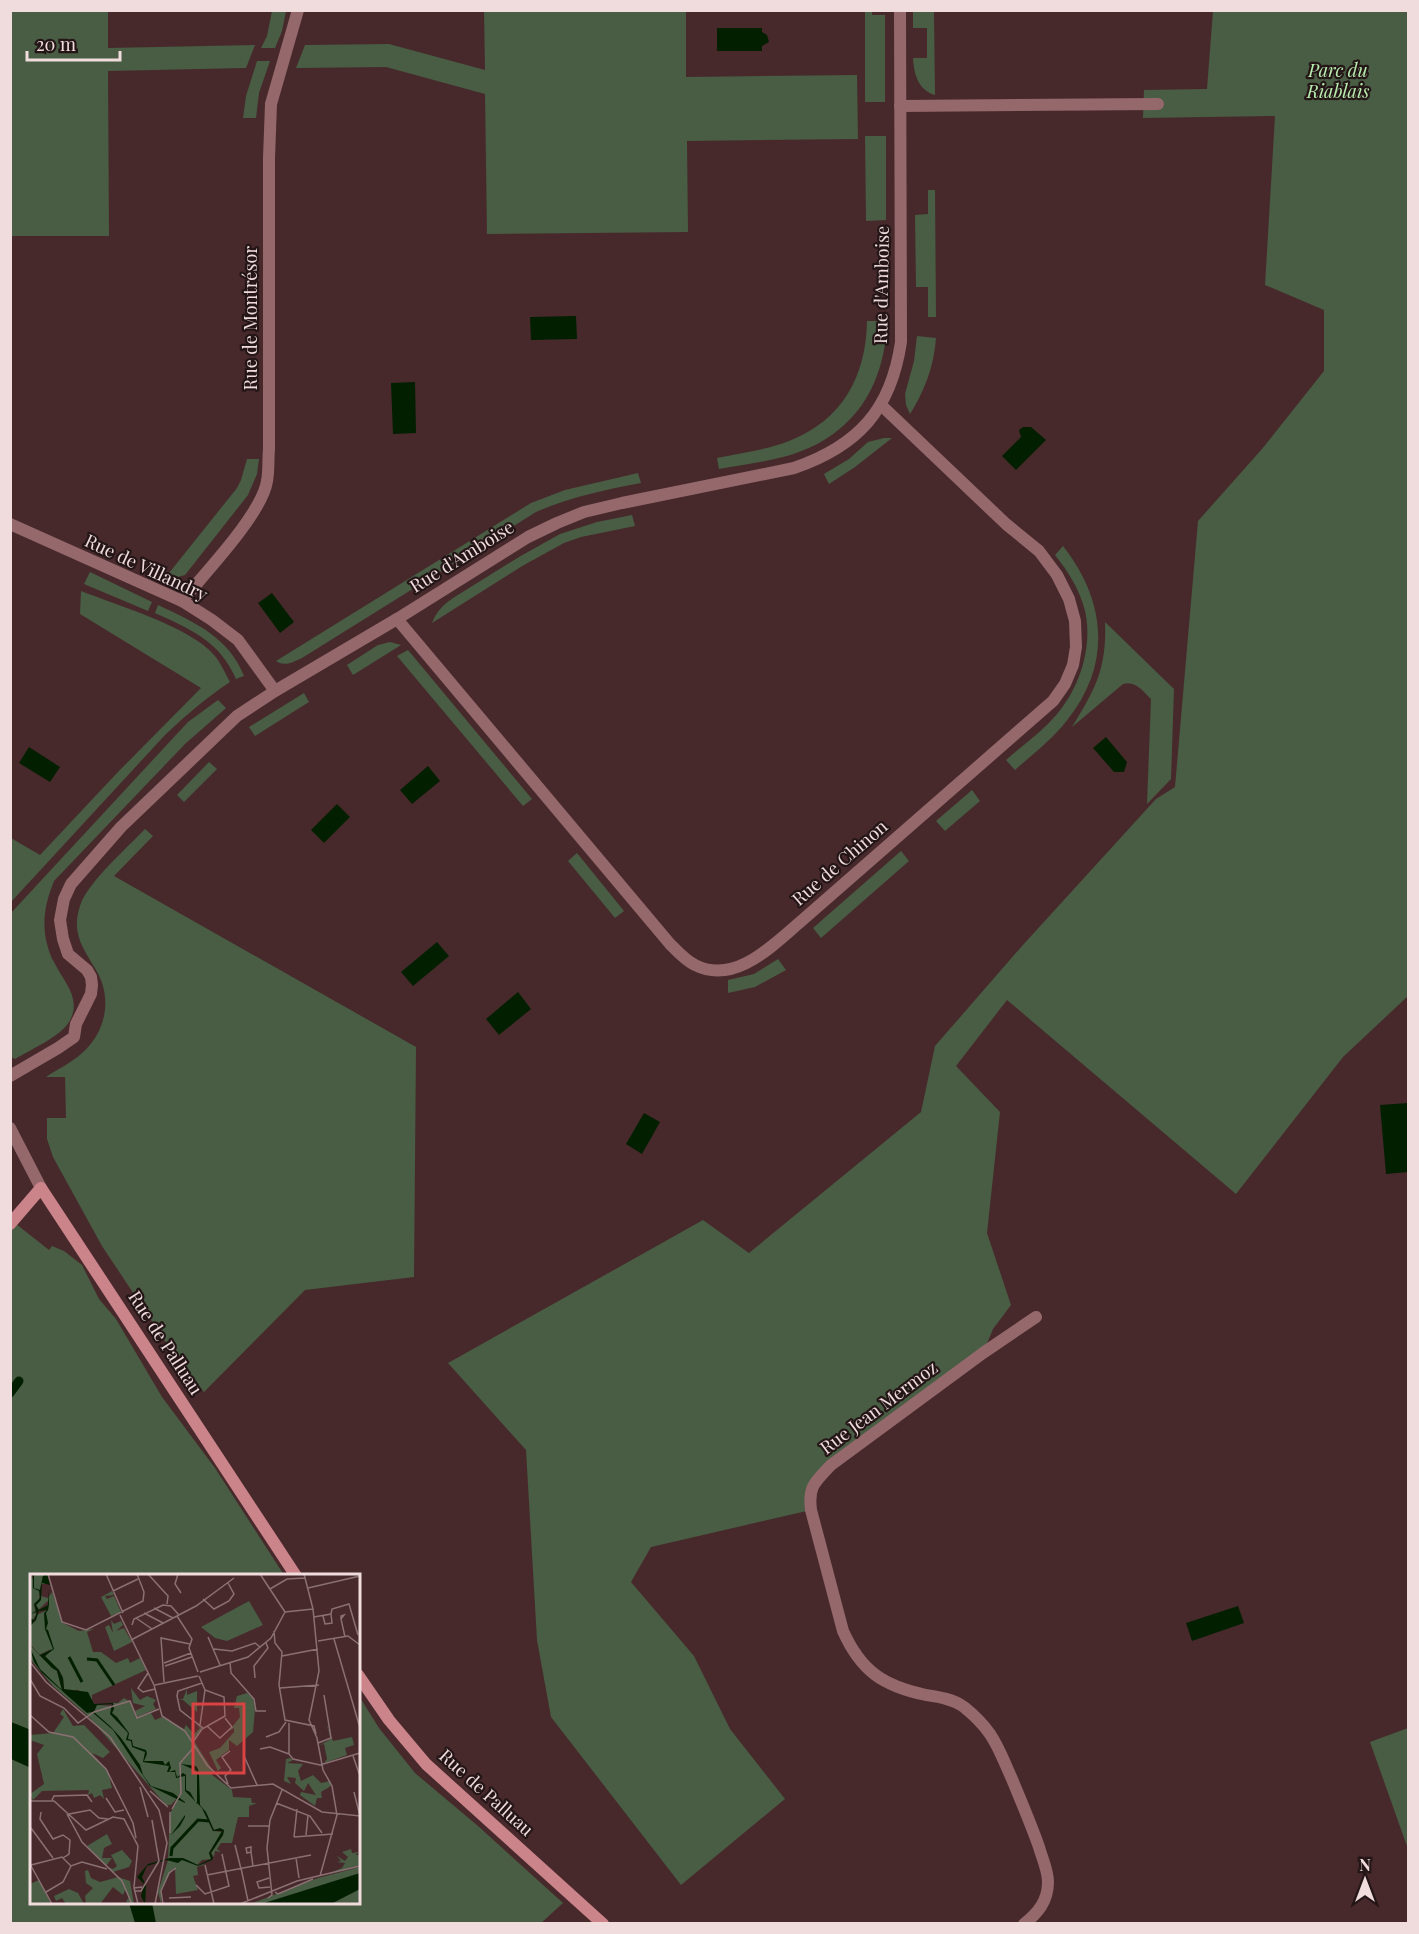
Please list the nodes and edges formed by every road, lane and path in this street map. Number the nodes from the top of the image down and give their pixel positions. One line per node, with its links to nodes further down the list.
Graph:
1 (298, 10): 7 (street, Rue de Montrésor)
2 (900, 10): 4 (street, Rue d'Amboise)
3 (1158, 104): 4 (street)
4 (900, 106): 5 (street, Rue d'Amboise)
5 (881, 405): 8 (street, Rue d'Amboise); 8 (street, Rue de Chinon)
6 (10, 524): 7 (street, Rue de Villandry)
7 (182, 601): 9 (street, Rue de Villandry)
8 (397, 619): 9 (street, Rue d'Amboise)
9 (275, 691): 10 (street, Rue d'Amboise)
10 (10, 1077)
11 (10, 1128): 12 (street, Rue de Palluau)
12 (41, 1188): 13 (street); 15 (street, Rue de Palluau)
13 (10, 1224)
14 (1036, 1317): 18 (street, Rue Jean Mermoz)
15 (295, 1574)
16 (360, 1678): 17 (street, Rue de Palluau)
17 (603, 1923)
18 (1024, 1923)

